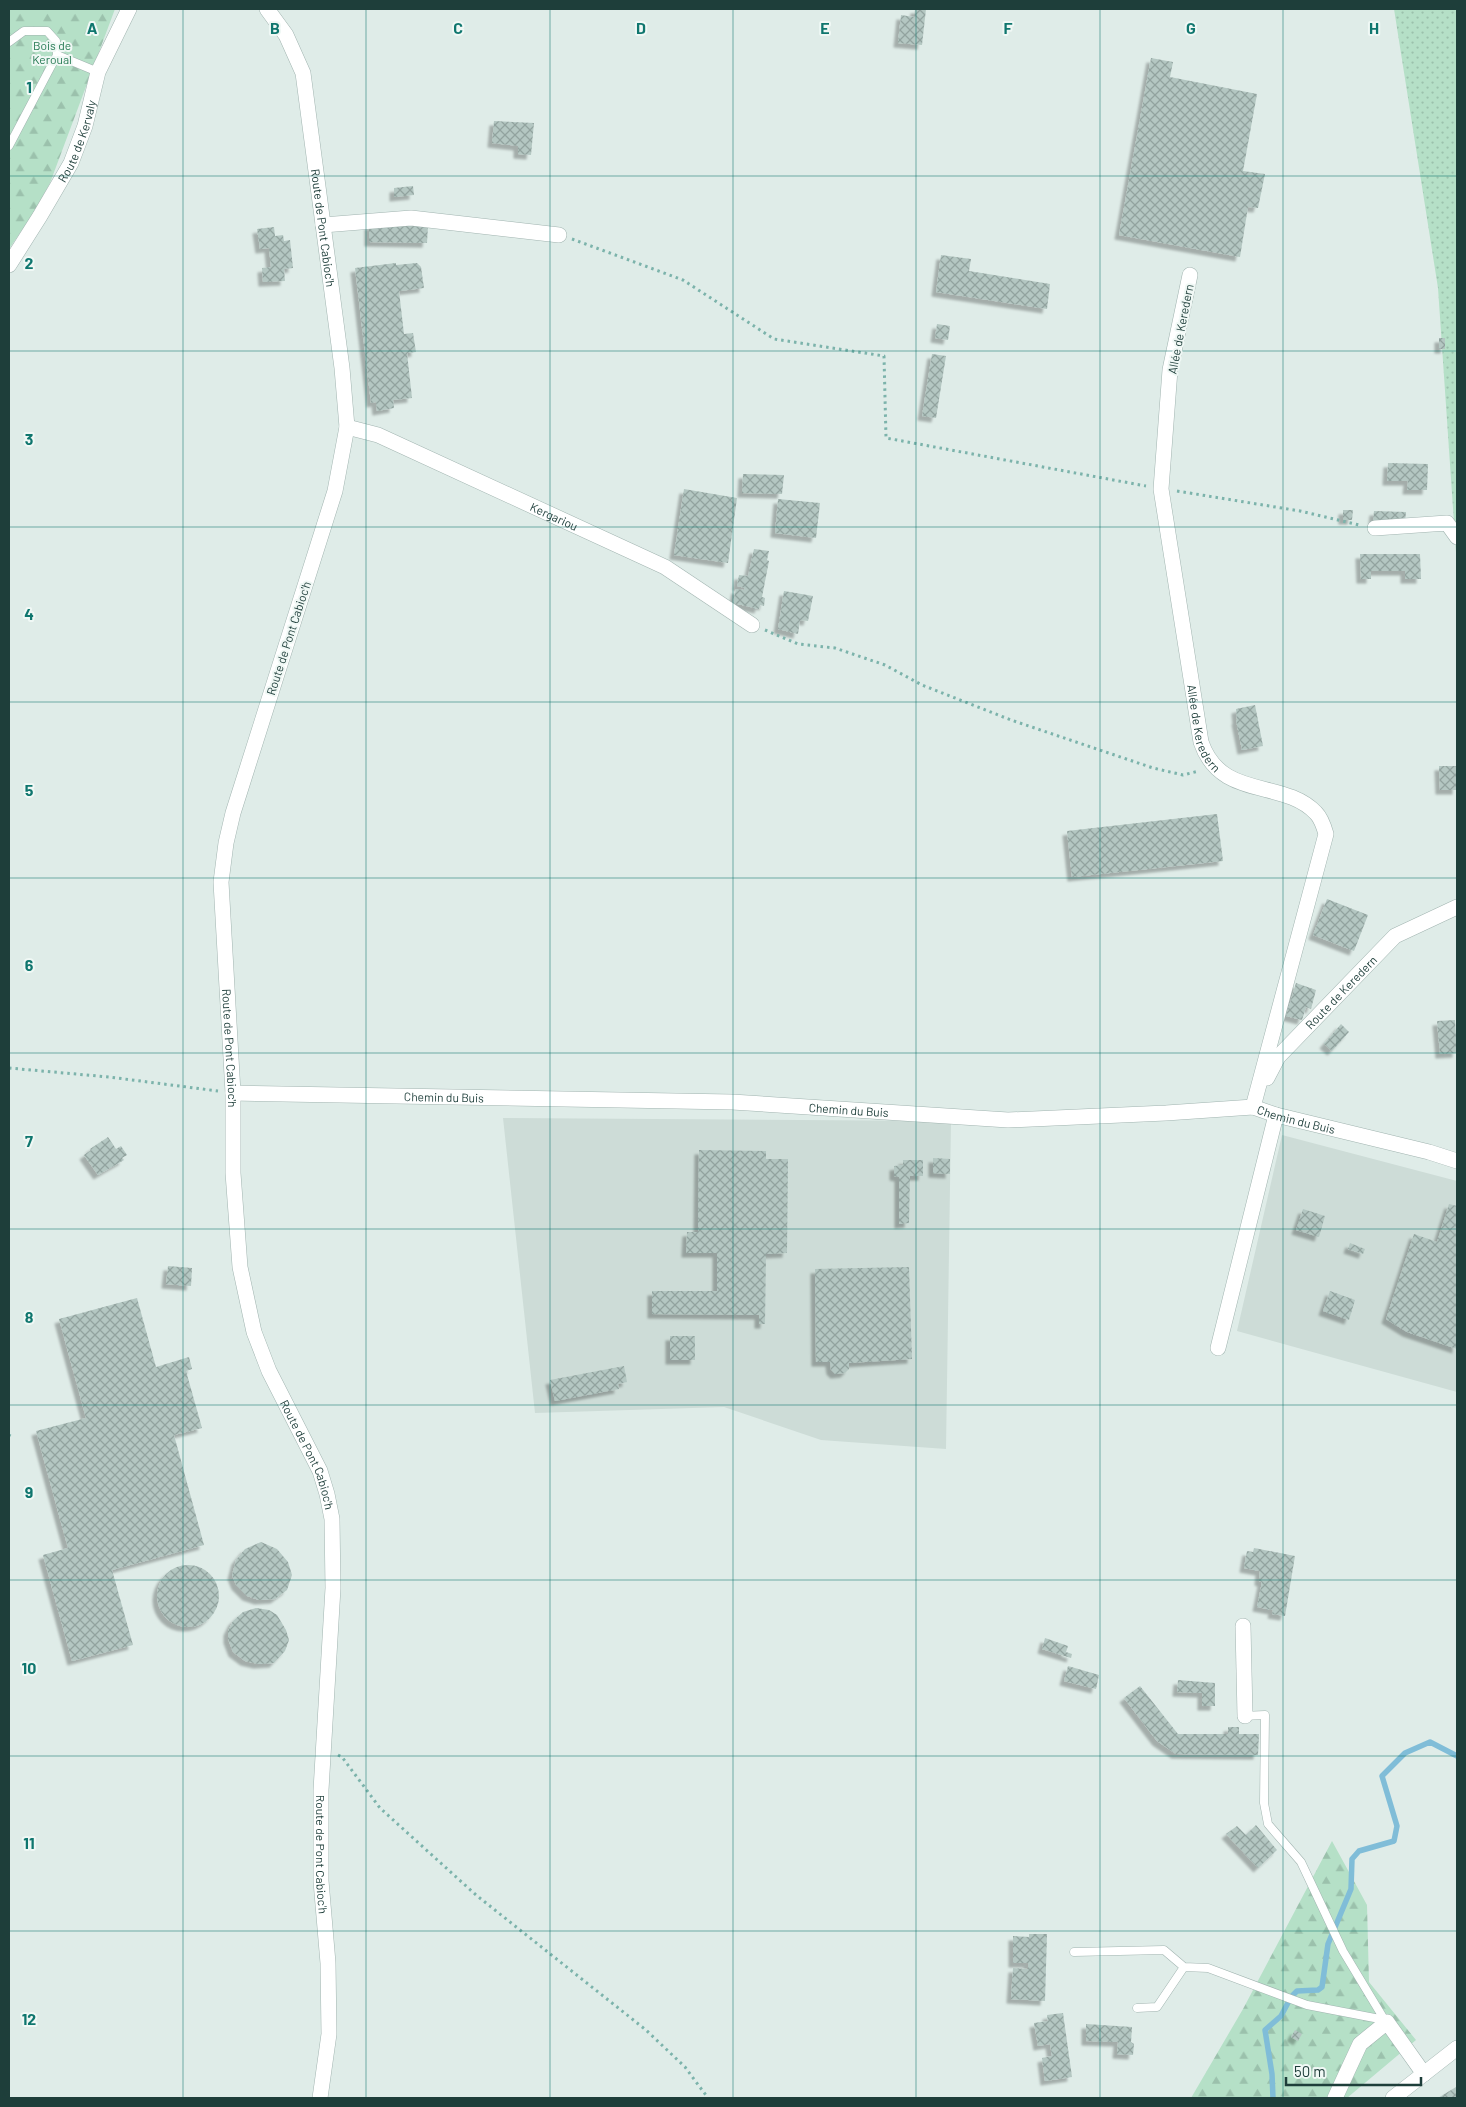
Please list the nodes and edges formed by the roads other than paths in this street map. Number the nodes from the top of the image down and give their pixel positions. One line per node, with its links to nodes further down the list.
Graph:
1 (128, 9): 5 (street, Route de Kervaly)
2 (267, 9): 7 (street, Route de Pont Cabioc'h)
3 (9, 42): 4 (lane)
4 (57, 55): 5 (lane); 6 (lane)
5 (98, 72): 9 (street, Route de Kervaly)
6 (9, 146)
7 (323, 225): 8 (street); 11 (street, Route de Pont Cabioc'h)
8 (559, 235)
9 (9, 265)
10 (1190, 274): 17 (street, Allée de Keredern)
11 (347, 427): 14 (street, Kergariou); 16 (street, Route de Pont Cabioc'h)
12 (1375, 528): 13 (street)
13 (1457, 537)
14 (752, 625)
15 (1457, 907): 17 (street, Route de Keredern)
16 (234, 1093): 17 (street, Chemin du Buis); 29 (street, Route de Pont Cabioc'h)
17 (1253, 1106): 18 (street, Chemin du Buis)
18 (1276, 1115): 19 (street, Chemin du Buis); 20 (street)
19 (1457, 1161)
20 (1218, 1348)
21 (1243, 1626): 22 (street)
22 (1241, 1716): 26 (lane)
23 (1074, 1952): 24 (lane)
24 (1184, 1967): 25 (lane); 26 (lane)
25 (1137, 2008)
26 (1385, 2020): 28 (street); 30 (street)
27 (1457, 2048): 28 (street)
28 (1424, 2074): 31 (street)
29 (320, 2098)
30 (1335, 2098)
31 (1393, 2098)

